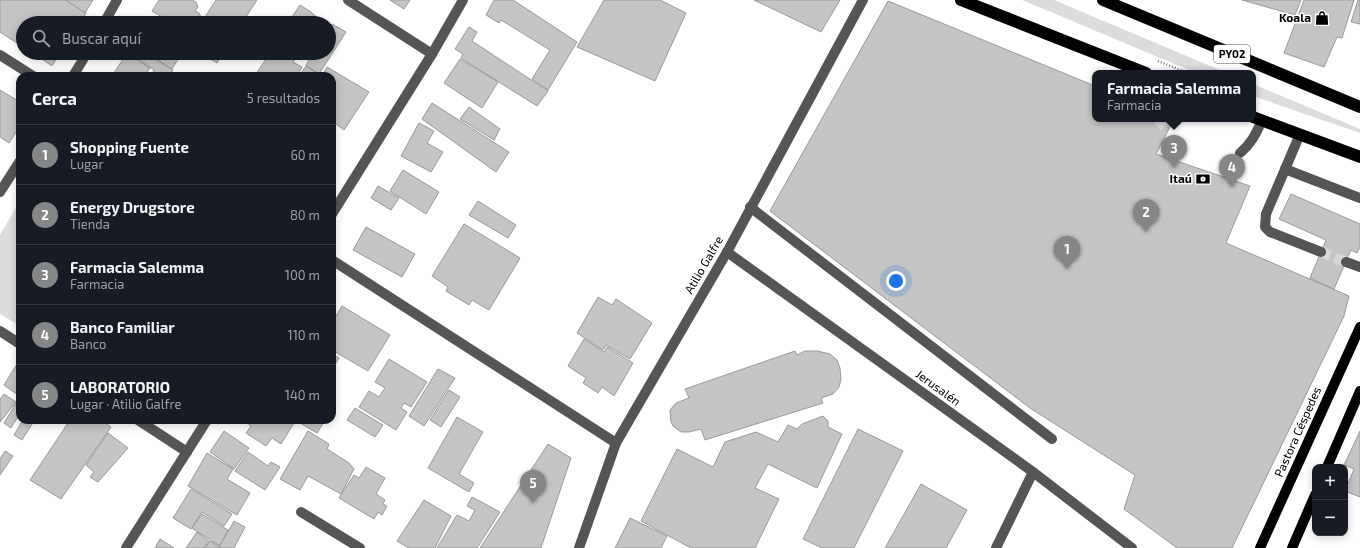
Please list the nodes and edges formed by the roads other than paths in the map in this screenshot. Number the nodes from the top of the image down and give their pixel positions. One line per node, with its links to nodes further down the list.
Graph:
1 (117, 0): 7 (street)
2 (348, 0): 8 (street)
3 (463, 0): 8 (street)
4 (863, 0): 24 (street, Atilio Galfre)
5 (961, 0): 11 (highway)
6 (1104, 0): 14 (highway, PY02)
7 (108, 16)
8 (432, 54): 23 (street)
9 (0, 55): 12 (street)
10 (83, 60): 13 (street)
11 (1138, 70)
12 (27, 72)
13 (75, 72)
14 (1360, 107)
15 (1258, 118): 16 (highway); 17 (street)
16 (1300, 134): 18 (highway); 20 (street)
17 (1240, 153)
18 (1360, 157)
19 (16, 167): 21 (street)
20 (1285, 169): 22 (street); 26 (street)
21 (0, 192)
22 (1360, 198)
23 (336, 208)
24 (750, 208): 25 (street, Atilio Galfre); 36 (street)
25 (726, 252): 37 (street, Atilio Galfre); 40 (street, Jerusalén)
26 (1321, 252)
27 (1346, 262): 29 (street)
28 (336, 263): 37 (street)
29 (1360, 265)
30 (1360, 327): 48 (main road, Pastora Céspedes)
31 (0, 331): 32 (street)
32 (16, 341)
33 (1360, 391): 39 (main road)
34 (144, 424): 38 (street)
35 (204, 424): 38 (street)
36 (1052, 439)
37 (616, 443): 45 (street, Atilio Galfre)
38 (187, 452): 43 (street)
39 (1328, 464)
40 (1033, 472): 46 (street); 47 (street, Jerusalén)
41 (1312, 500): 49 (main road)
42 (301, 512): 44 (street)
43 (126, 548)
44 (360, 548)
45 (579, 548)
46 (996, 548)
47 (1132, 548)
48 (1260, 548)
49 (1292, 548)

